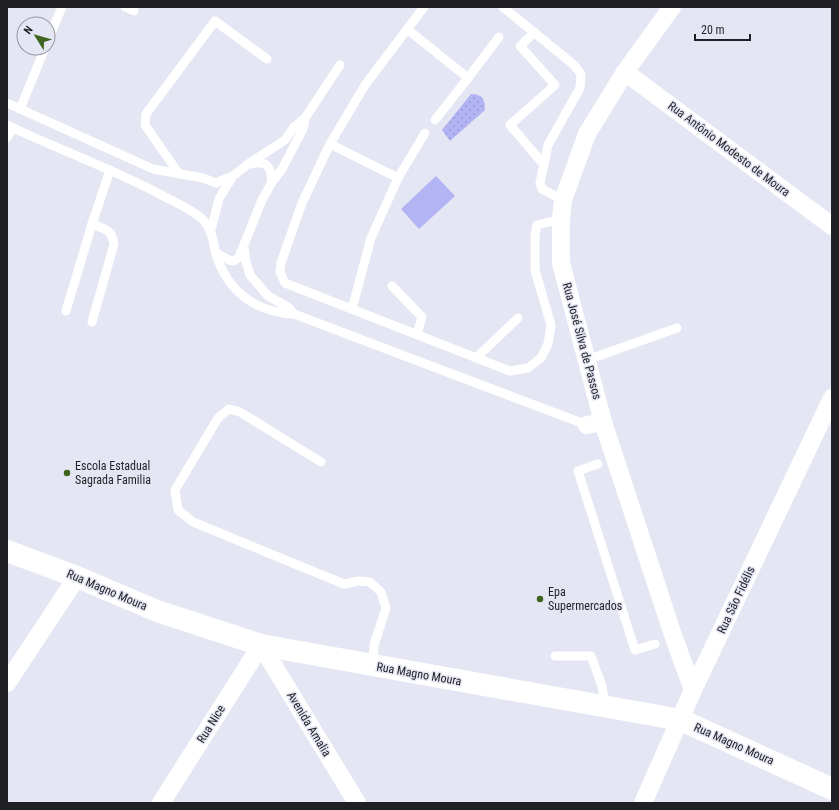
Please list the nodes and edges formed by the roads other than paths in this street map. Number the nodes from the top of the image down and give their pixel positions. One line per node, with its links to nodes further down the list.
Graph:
1 (62, 7): 7 (lane)
2 (125, 7): 6 (lane)
3 (424, 7): 8 (lane)
4 (503, 7): 9 (lane)
5 (672, 7): 14 (street, Rua José Silva de Passos)
6 (134, 11)
7 (56, 21)
8 (407, 29): 15 (lane); 23 (lane)
9 (535, 32): 25 (lane); 25 (lane)
10 (498, 37): 15 (lane)
11 (42, 56): 17 (lane)
12 (267, 59): 27 (lane)
13 (340, 65): 18 (lane)
14 (625, 72): 31 (street, Rua José Silva de Passos); 34 (street, Rua Antônio Modesto de Moura)
15 (468, 78): 19 (lane)
16 (7, 103): 17 (lane)
17 (20, 109): 27 (lane)
18 (306, 118): 24 (lane); 30 (lane)
19 (435, 120)
20 (10, 127): 22 (lane); 26 (lane)
21 (425, 133): 29 (lane)
22 (7, 138)
23 (330, 144): 29 (lane); 39 (lane)
24 (248, 164): 28 (lane); 30 (lane)
25 (544, 165): 31 (lane)
26 (110, 170): 33 (lane); 35 (lane)
27 (179, 174): 28 (lane)
28 (233, 176): 35 (lane)
29 (398, 178): 39 (lane)
30 (272, 182): 36 (lane)
31 (563, 200): 32 (street, Rua José Silva de Passos)
32 (561, 219): 46 (lane); 47 (street, Rua José Silva de Passos)
33 (92, 224): 40 (lane); 43 (lane)
34 (832, 226)
35 (210, 230): 37 (lane)
36 (244, 245): 37 (lane); 41 (lane)
37 (216, 253): 41 (lane)
38 (392, 286): 45 (lane)
39 (352, 309): 45 (lane)
40 (66, 311)
41 (294, 314): 49 (lane)
42 (518, 318): 46 (lane)
43 (92, 322)
44 (677, 328): 47 (lane)
45 (417, 334): 46 (lane)
46 (476, 358)
47 (587, 360): 49 (street, Rua José Silva de Passos)
48 (832, 398): 59 (street, Rua São Fidélis)
49 (595, 423): 59 (street, Rua José Silva de Passos)
50 (321, 462): 57 (lane)
51 (598, 464): 54 (lane)
52 (7, 551): 53 (street, Rua Magno Moura)
53 (77, 577): 55 (street, Rua Magno Moura); 58 (street)
54 (655, 644)
55 (261, 645): 57 (street, Rua Magno Moura); 63 (street, Rua Nice); 64 (street, Avenida Amalia)
56 (555, 656): 60 (lane)
57 (373, 665): 60 (street, Rua Magno Moura)
58 (7, 683)
59 (693, 690): 61 (street, Rua São Fidélis)
60 (605, 706): 61 (street, Rua Magno Moura)
61 (681, 720): 62 (street, Rua Magno Moura); 65 (street, Rua São Fidélis)
62 (832, 789)
63 (161, 803)
64 (357, 803)
65 (644, 803)

